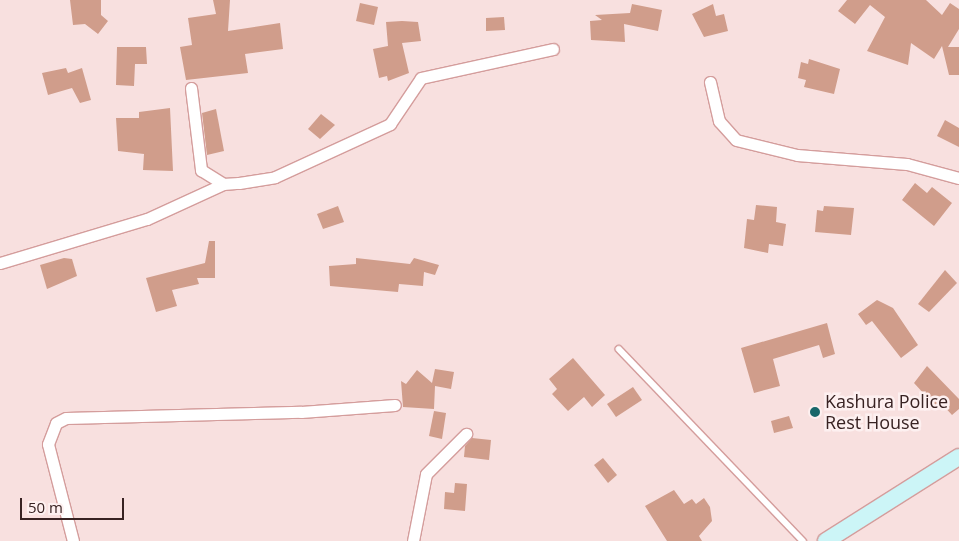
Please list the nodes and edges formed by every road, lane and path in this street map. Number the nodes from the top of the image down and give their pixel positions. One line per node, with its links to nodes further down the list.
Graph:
1 (553, 49): 5 (street)
2 (710, 82): 4 (street)
3 (190, 88): 5 (street)
4 (959, 178)
5 (223, 184): 6 (street)
6 (0, 263)
7 (619, 349): 13 (lane)
8 (396, 405): 11 (street)
9 (466, 434): 12 (street)
10 (959, 457): 14 (main road)
11 (73, 541)
12 (413, 541)
13 (803, 541)
14 (826, 541)

